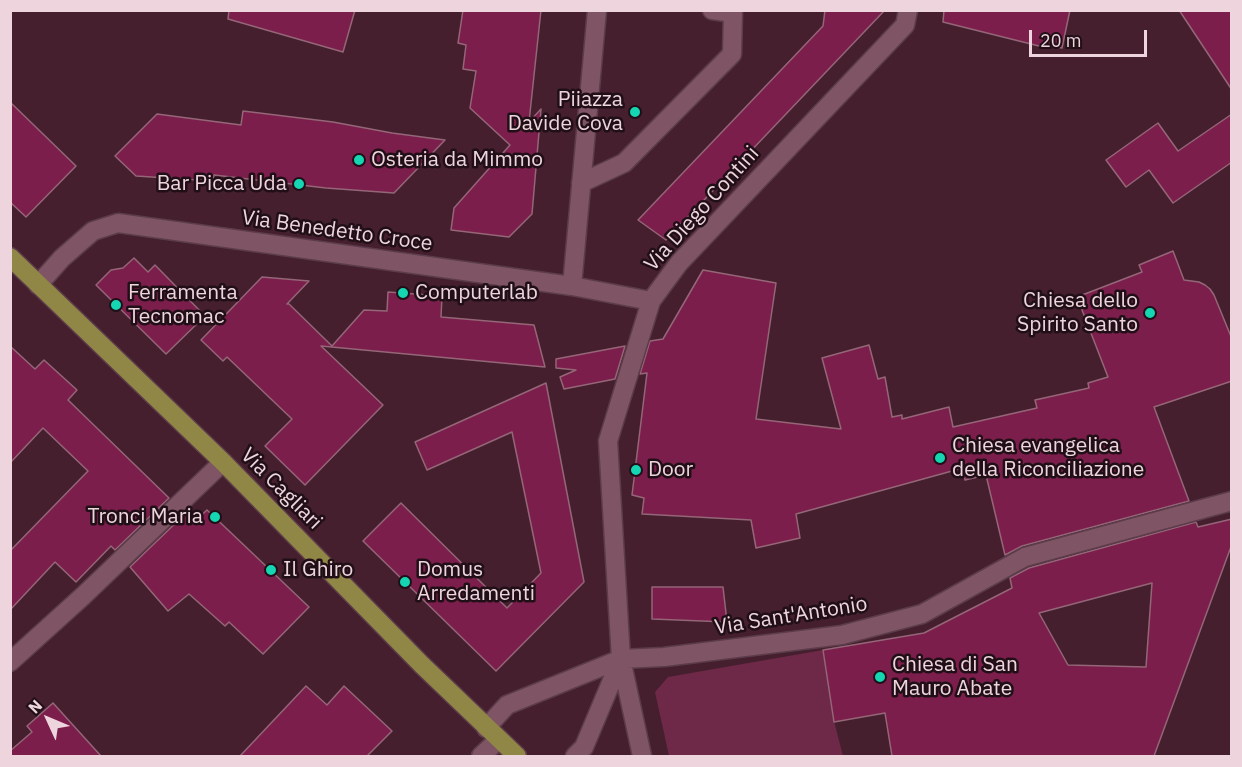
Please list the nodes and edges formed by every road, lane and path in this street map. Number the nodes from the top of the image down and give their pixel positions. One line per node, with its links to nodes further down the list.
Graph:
1 (597, 10): 4 (street)
2 (712, 10): 4 (street)
3 (908, 10): 8 (street, Via Diego Contini)
4 (581, 183): 7 (street)
5 (10, 257): 6 (main road, Via Cagliari)
6 (38, 285): 7 (street, Via Benedetto Croce); 9 (main road, Via Cagliari)
7 (572, 286): 8 (street, Via Benedetto Croce)
8 (651, 301): 11 (street, Via Diego Contini)
9 (223, 462): 12 (street); 13 (main road, Via Cagliari)
10 (1232, 501): 11 (street, Via Sant'Antonio)
11 (621, 659): 13 (street, Via Sant'Antonio); 16 (street); 17 (street, Via Diego Contini)
12 (10, 662)
13 (493, 733): 14 (street, Via Sant'Antonio); 15 (main road, Via Cagliari)
14 (480, 756)
15 (517, 756)
16 (575, 756)
17 (642, 756)

